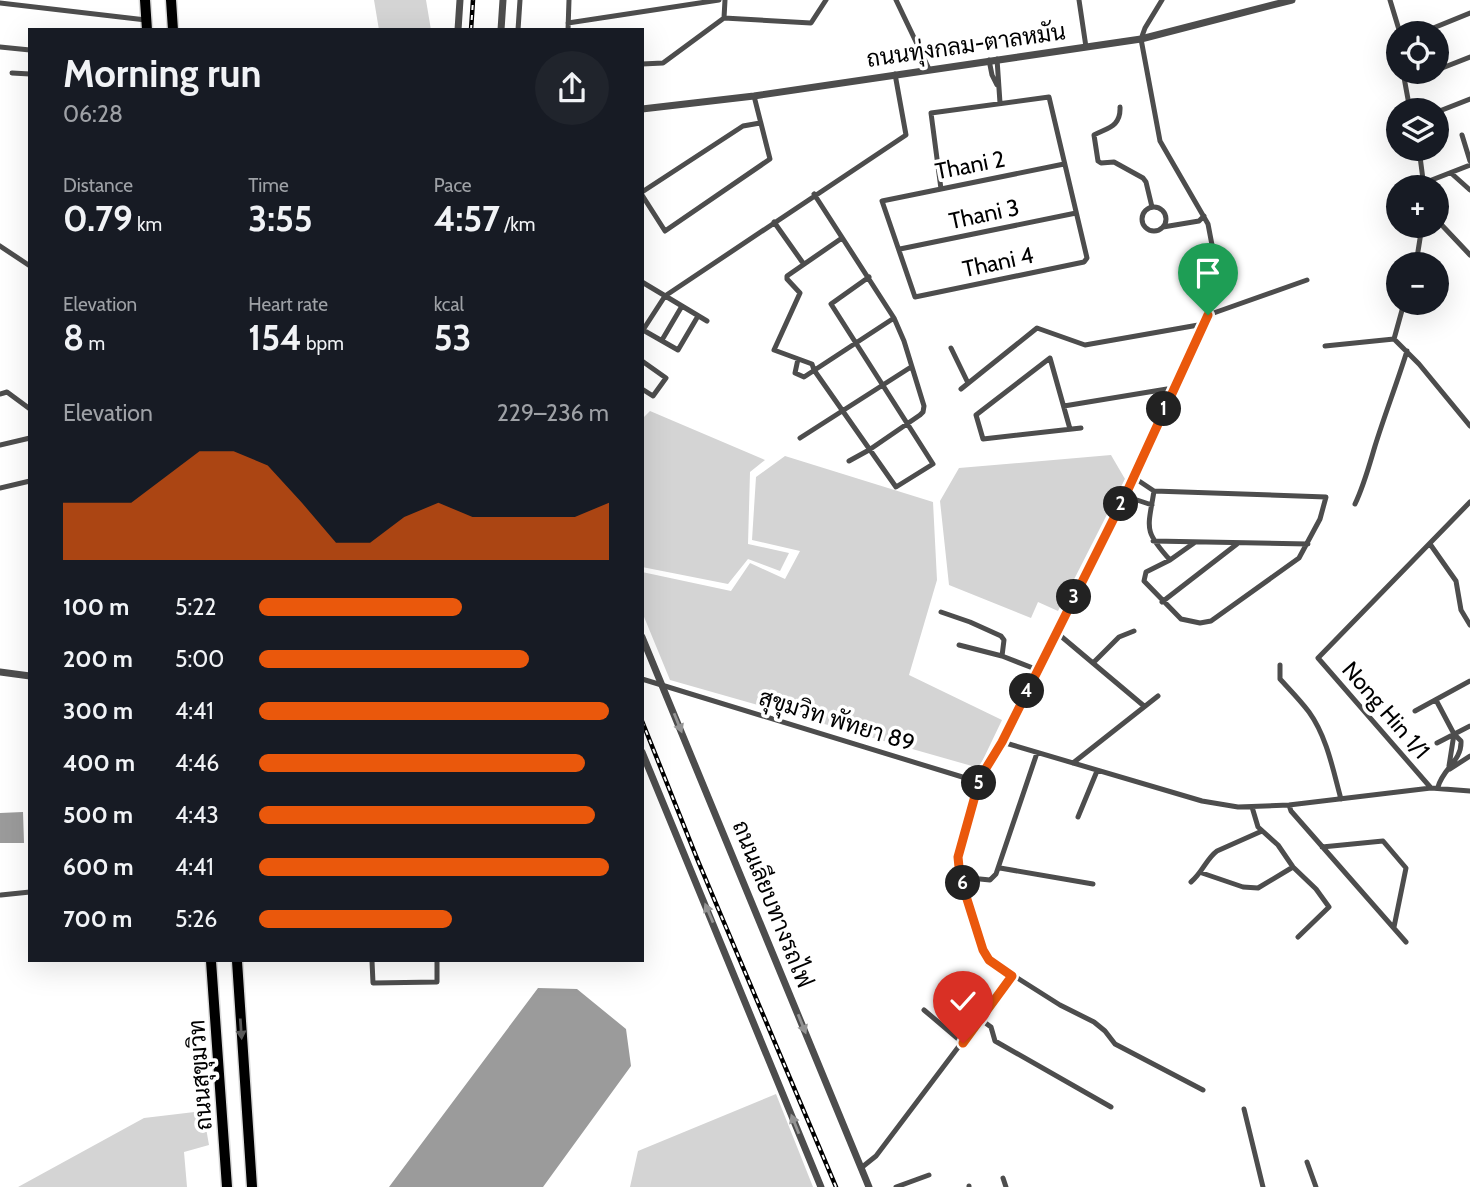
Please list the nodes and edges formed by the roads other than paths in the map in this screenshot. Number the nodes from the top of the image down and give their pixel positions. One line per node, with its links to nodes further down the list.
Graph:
1 (145, 0): 20 (highway)
2 (171, 0): 22 (highway)
3 (460, 0): 23 (street)
4 (503, 0): 24 (street)
5 (520, 0): 25 (street)
6 (569, 0): 21 (street)
7 (719, 0): 21 (street)
8 (725, 0): 17 (street)
9 (826, 0): 17 (street)
10 (896, 0): 34 (street)
11 (1079, 0): 28 (street)
12 (1162, 0): 26 (street)
13 (1292, 0): 26 (street, ถนนทุ่งกลม-ตาลหมัน)
14 (1390, 0): 18 (street)
15 (0, 3): 20 (street)
16 (1470, 13): 19 (street)
17 (724, 18): 32 (street)
18 (1396, 21)
19 (1449, 22)
20 (147, 25)
21 (568, 27)
22 (173, 28)
23 (458, 28)
24 (501, 28)
25 (518, 28)
26 (1141, 39): 28 (street, ถนนทุ่งกลม-ตาลหมัน); 57 (street)
27 (0, 47): 29 (street)
28 (1086, 47): 31 (street, ถนนทุ่งกลม-ตาลหมัน)
29 (28, 50)
30 (1470, 57): 33 (street)
31 (993, 60): 34 (street, ถนนทุ่งกลม-ตาลหมัน); 40 (street)
32 (644, 64)
33 (1449, 65)
34 (929, 69): 37 (street, ถนนทุ่งกลม-ตาลหมัน)
35 (12, 73): 36 (street)
36 (28, 74)
37 (895, 74): 38 (street, ถนนทุ่งกลม-ตาลหมัน); 53 (street)
38 (754, 96): 43 (street, ถนนทุ่งกลม-ตาลหมัน); 44 (street)
39 (1470, 99): 42 (street)
40 (1000, 103): 46 (street); 50 (street)
41 (1120, 107): 55 (street)
42 (1449, 107)
43 (644, 109)
44 (760, 123): 52 (street); 54 (street)
45 (1462, 135): 47 (street)
46 (1065, 164): 50 (street, Thani 2); 56 (street)
47 (1469, 165): 48 (street)
48 (1451, 173): 49 (street); 51 (street)
49 (1446, 175)
50 (941, 189): 63 (street, Thani 2)
51 (1470, 190)
52 (644, 193)
53 (814, 194): 58 (street); 61 (street)
54 (644, 197)
55 (1152, 207): 59 (street); 59 (street)
56 (1076, 213): 63 (street, Thani 3); 63 (street, Thani 4)
57 (1204, 216): 59 (street); 72 (street)
58 (774, 222): 65 (street); 70 (street)
59 (1163, 227)
60 (1449, 233): 64 (street)
61 (842, 238): 65 (street); 67 (street)
62 (0, 246): 66 (street)
63 (900, 249)
64 (1470, 256)
65 (803, 263): 88 (street)
66 (28, 264)
67 (869, 277): 75 (street); 82 (street)
68 (1307, 280): 72 (street)
69 (644, 283): 70 (street)
70 (666, 296): 71 (street); 78 (street)
71 (682, 306): 74 (street); 81 (street)
72 (1208, 315): 77 (street)
73 (1401, 315): 80 (street)
74 (698, 316): 76 (street); 81 (street)
75 (894, 318): 82 (street); 90 (street)
76 (707, 321)
77 (1205, 324): 87 (street); 96 (street)
78 (644, 329)
79 (644, 331): 81 (street)
80 (1394, 339): 83 (street); 86 (street)
81 (662, 340)
82 (855, 343): 91 (street); 93 (street)
83 (1325, 346)
84 (951, 348): 92 (street)
85 (998, 348): 87 (street)
86 (1407, 351): 102 (street); 116 (street)
87 (1002, 356): 92 (street)
88 (798, 359): 91 (street); 91 (street)
89 (644, 363): 95 (street)
90 (911, 367): 93 (street); 101 (street)
91 (814, 370): 100 (street)
92 (968, 383): 94 (street)
93 (881, 384): 100 (street); 101 (street)
94 (961, 389)
95 (644, 390)
96 (1173, 391): 98 (street); 110 (street)
97 (0, 394): 99 (street)
98 (1064, 405): 104 (street); 104 (street)
99 (28, 408)
100 (841, 410): 106 (street); 108 (street)
101 (908, 424): 108 (street); 108 (street)
102 (1470, 426)
103 (1082, 428): 104 (street)
104 (1070, 429)
105 (28, 438): 107 (street)
106 (800, 438)
107 (0, 445)
108 (869, 450): 109 (street)
109 (849, 461)
110 (1133, 477): 113 (street); 114 (street)
111 (28, 481): 112 (street)
112 (0, 488)
113 (1154, 491): 117 (street); 121 (street)
114 (1125, 496): 117 (street); 128 (street)
115 (1470, 502): 122 (street)
116 (1355, 504)
117 (1152, 505): 118 (street)
118 (1153, 541): 119 (street); 123 (street)
119 (1194, 543): 120 (street); 123 (street)
120 (1239, 543): 121 (street); 124 (street)
121 (1308, 544): 124 (street)
122 (1430, 544): 126 (street); 155 (street, Nong Hin 1/1)
123 (1170, 560): 124 (street)
124 (1162, 602)
125 (941, 612): 131 (street)
126 (1470, 625)
127 (1134, 631): 132 (street)
128 (1056, 632): 132 (street); 134 (street)
129 (644, 642): 139 (street, ถนนเลียบทางรถไฟ)
130 (959, 645): 131 (street)
131 (1002, 656): 134 (street)
132 (1093, 663): 142 (street)
133 (1280, 665): 157 (street)
134 (1038, 670): 146 (street)
135 (0, 673): 136 (street)
136 (28, 676)
137 (644, 680): 139 (street, สุขุมวิท พัทยา 89)
138 (1470, 681): 141 (street)
139 (662, 685): 154 (street, สุขุมวิท พัทยา 89); 186 (street, ถนนเลียบทางรถไฟ, one-way to 186)
140 (1158, 696): 142 (street)
141 (1436, 700): 143 (street); 145 (street)
142 (1144, 706): 151 (street)
143 (1415, 711)
144 (1470, 726): 145 (street)
145 (1454, 734): 147 (street); 152 (street)
146 (1002, 742): 148 (street); 154 (street)
147 (1437, 743)
148 (1037, 753): 151 (street); 164 (street)
149 (1470, 755): 152 (street)
150 (644, 757): 191 (street, one-way to 150)
151 (1073, 764): 153 (street)
152 (1446, 770): 155 (street)
153 (1097, 771): 159 (street); 160 (street)
154 (980, 778): 166 (street)
155 (1434, 788): 156 (street); 157 (street)
156 (1470, 791)
157 (1341, 799): 158 (street)
158 (1289, 805): 159 (street); 162 (street)
159 (1252, 807): 161 (street)
160 (1078, 817)
161 (1262, 831): 163 (street); 165 (street)
162 (1322, 847): 171 (street); 171 (street)
163 (1293, 867): 165 (street); 172 (street)
164 (1000, 868): 166 (street); 168 (street)
165 (1202, 873): 167 (street)
166 (960, 877): 178 (street)
167 (1191, 881)
168 (1093, 884)
169 (28, 892): 170 (street)
170 (1, 895)
171 (1394, 927): 173 (street)
172 (1298, 937)
173 (1406, 942)
174 (211, 962): 189 (highway, ถนนสุขุมวิท)
175 (237, 962): 190 (highway, ถนนสุขุมวิท, one-way to 190)
176 (372, 962): 177 (street)
177 (437, 962)
178 (1012, 976): 180 (street); 182 (street)
179 (924, 1010): 181 (street)
180 (980, 1019): 181 (street); 183 (street)
181 (963, 1043): 186 (street)
182 (1203, 1090)
183 (1111, 1107)
184 (1244, 1108): 195 (street)
185 (1307, 1162): 196 (street)
186 (861, 1168): 192 (street, ถนนเลียบทางรถไฟ)
187 (929, 1175): 193 (street)
188 (1003, 1178): 194 (street)
189 (227, 1187)
190 (252, 1187)
191 (821, 1187)
192 (869, 1187)
193 (895, 1187)
194 (1006, 1187)
195 (1263, 1187)
196 (1316, 1187)

